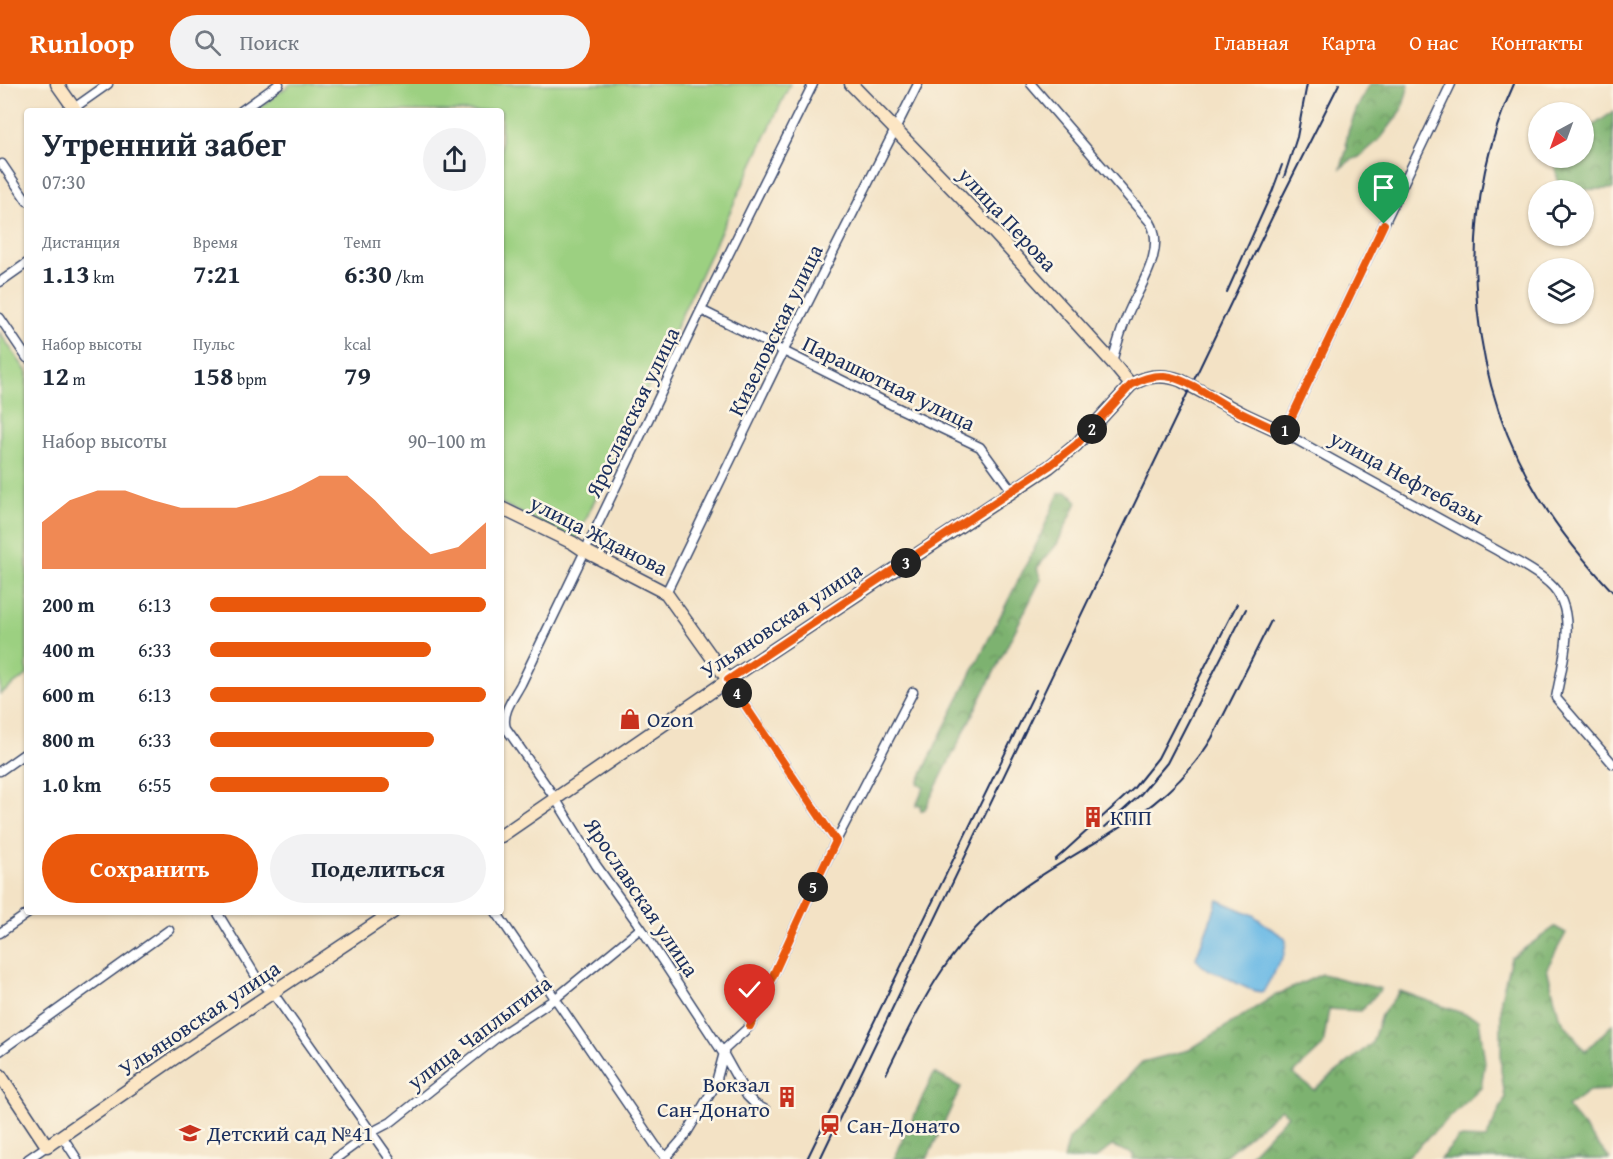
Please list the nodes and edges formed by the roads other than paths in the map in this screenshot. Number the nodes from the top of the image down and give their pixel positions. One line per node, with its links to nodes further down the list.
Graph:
1 (57, 84): 9 (main road)
2 (108, 84): 10 (street)
3 (279, 84): 11 (street)
4 (813, 84): 17 (street, Ярославская улица)
5 (850, 84): 12 (main road, улица Перова)
6 (918, 84): 12 (street, Кизеловская улица)
7 (1031, 84): 21 (street)
8 (1451, 84): 23 (street)
9 (75, 108)
10 (78, 108)
11 (245, 108)
12 (895, 131): 19 (street, Кизеловская улица); 21 (main road, улица Перова)
13 (2, 164): 14 (street)
14 (24, 197)
15 (24, 265): 16 (street)
16 (0, 282)
17 (701, 310): 19 (street, Парашютная улица); 26 (street, Ярославская улица)
18 (0, 318): 20 (street)
19 (783, 352): 24 (street, Парашютная улица); 27 (street, Кизеловская улица)
20 (24, 354)
21 (1112, 362): 22 (main road, улица Перова)
22 (1131, 385): 23 (main road, улица Нефтебазы); 24 (main road, Ульяновская улица)
23 (1284, 433): 31 (street, улица Нефтебазы)
24 (1012, 491): 28 (main road, Ульяновская улица)
25 (504, 509): 26 (main road, улица Жданова)
26 (585, 551): 27 (main road, улица Жданова); 33 (street, Ярославская улица)
27 (666, 593): 28 (main road, улица Жданова)
28 (728, 680): 33 (main road, Ульяновская улица); 35 (street, улица Жданова)
29 (913, 692): 35 (street)
30 (24, 754): 32 (street)
31 (1613, 764)
32 (0, 771)
33 (555, 798): 34 (main road, Ульяновская улица); 40 (street, Ярославская улица)
34 (504, 834)
35 (836, 841): 46 (street)
36 (26, 915): 42 (street)
37 (219, 915): 43 (street)
38 (389, 915): 43 (main road, Ульяновская улица)
39 (498, 915): 44 (street)
40 (641, 928): 44 (street, улица Чаплыгина); 46 (street, Ярославская улица)
41 (169, 930): 45 (street)
42 (0, 933)
43 (273, 993): 49 (street); 50 (main road, Ульяновская улица)
44 (556, 998): 49 (street, улица Чаплыгина); 52 (street)
45 (0, 1051)
46 (723, 1053): 48 (street, Ярославская улица); 52 (street)
47 (0, 1075): 51 (main road)
48 (766, 1110)
49 (372, 1132): 55 (street, улица Чаплыгина); 56 (street)
50 (62, 1136): 51 (main road, Ульяновская улица); 54 (street)
51 (47, 1146): 53 (street, Ульяновская улица)
52 (667, 1158)
53 (28, 1159)
54 (77, 1159)
55 (335, 1159)
56 (390, 1159)

